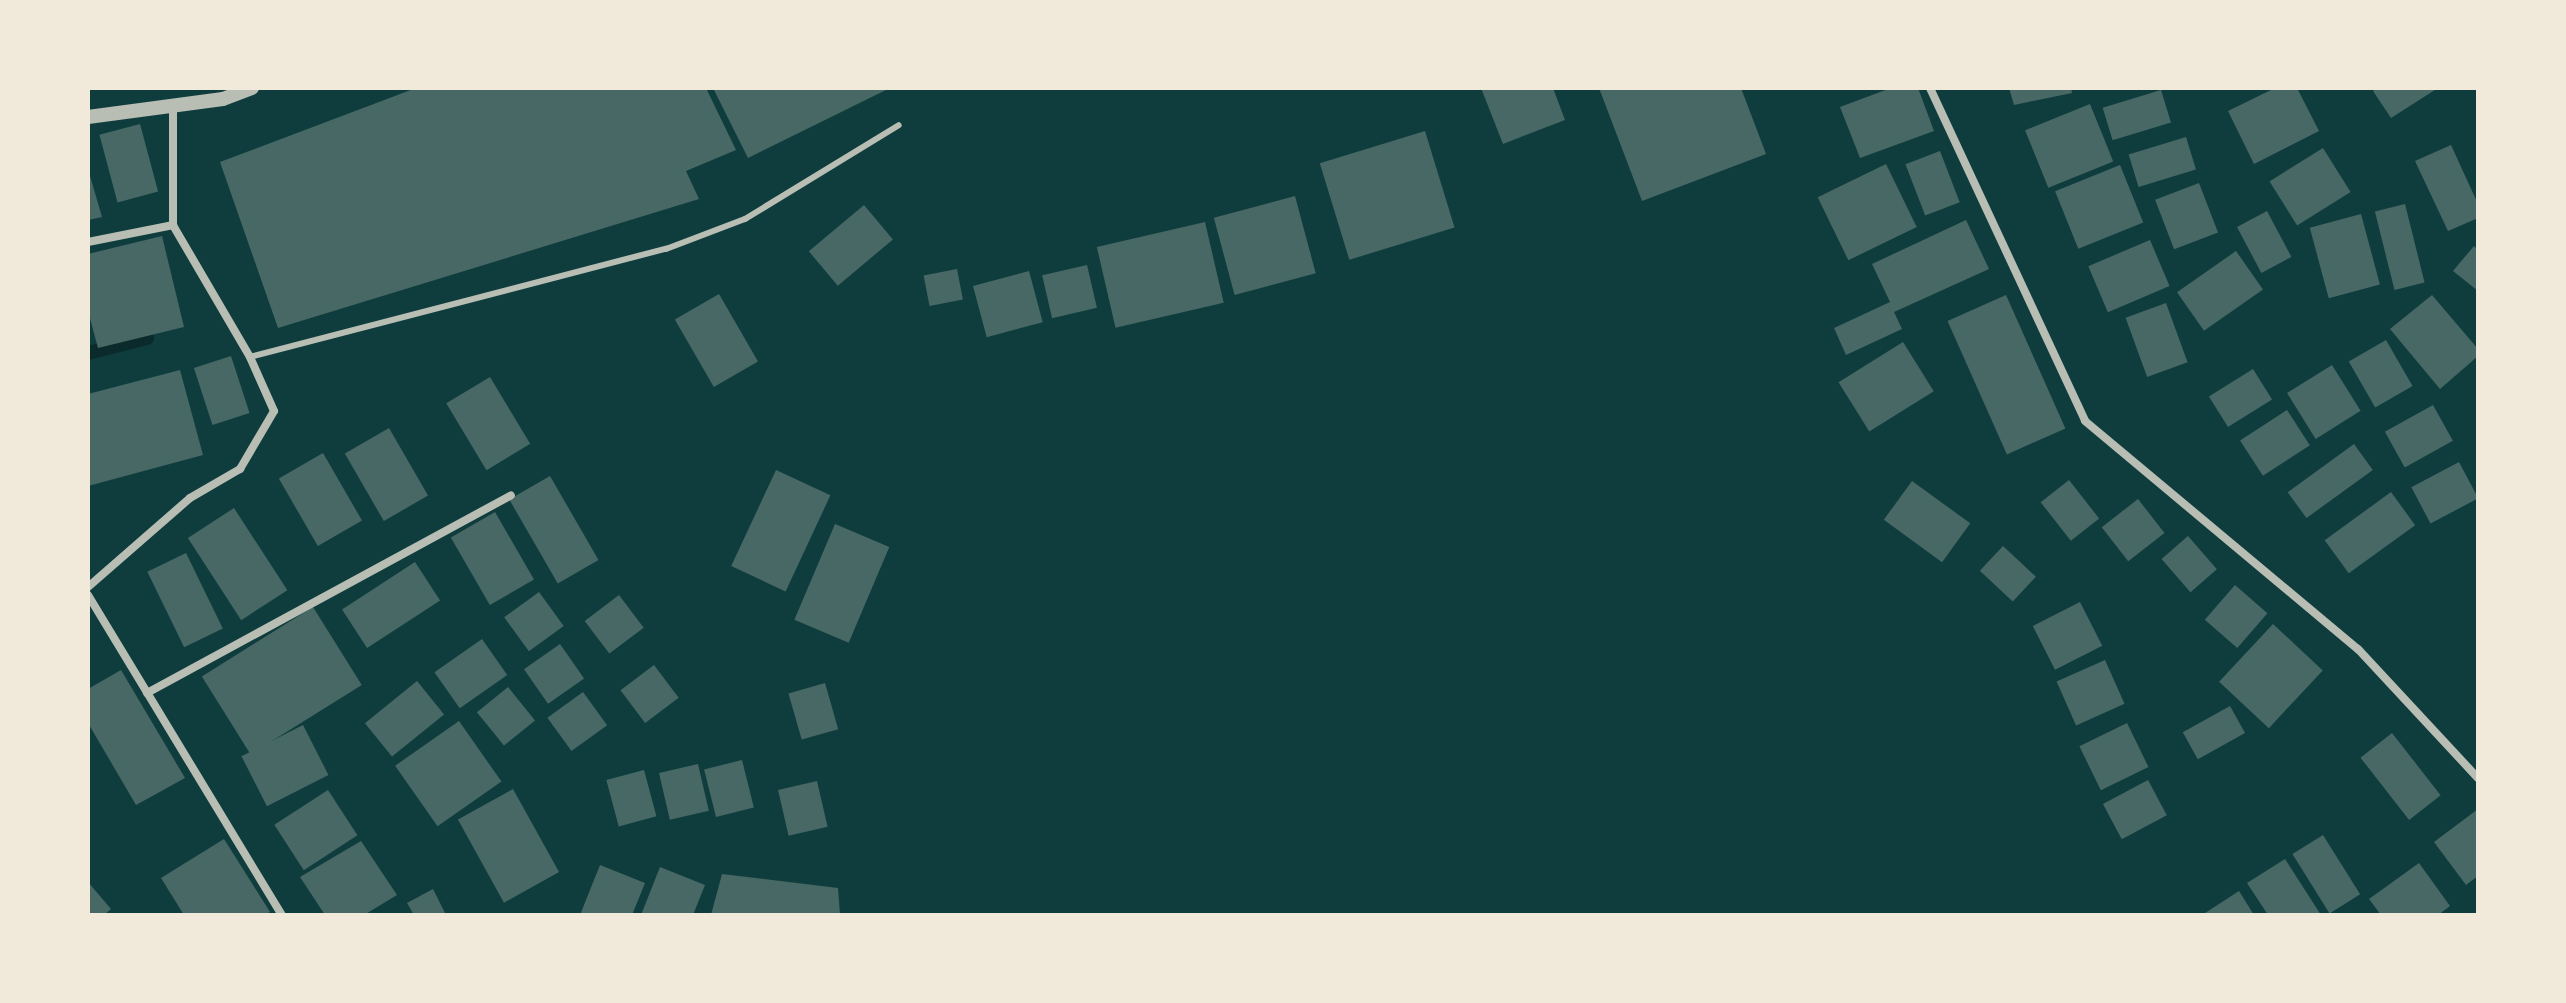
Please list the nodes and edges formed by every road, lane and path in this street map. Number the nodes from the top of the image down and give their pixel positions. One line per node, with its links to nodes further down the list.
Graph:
1 (252, 88): 3 (street)
2 (1930, 88): 13 (street)
3 (173, 106): 4 (street); 6 (street)
4 (88, 117)
5 (899, 125): 8 (lane)
6 (173, 225): 7 (street); 8 (street)
7 (88, 242)
8 (250, 357): 10 (street)
9 (511, 495): 12 (street)
10 (88, 587)
11 (88, 595): 12 (street)
12 (147, 693): 14 (street)
13 (2478, 778)
14 (282, 915)

